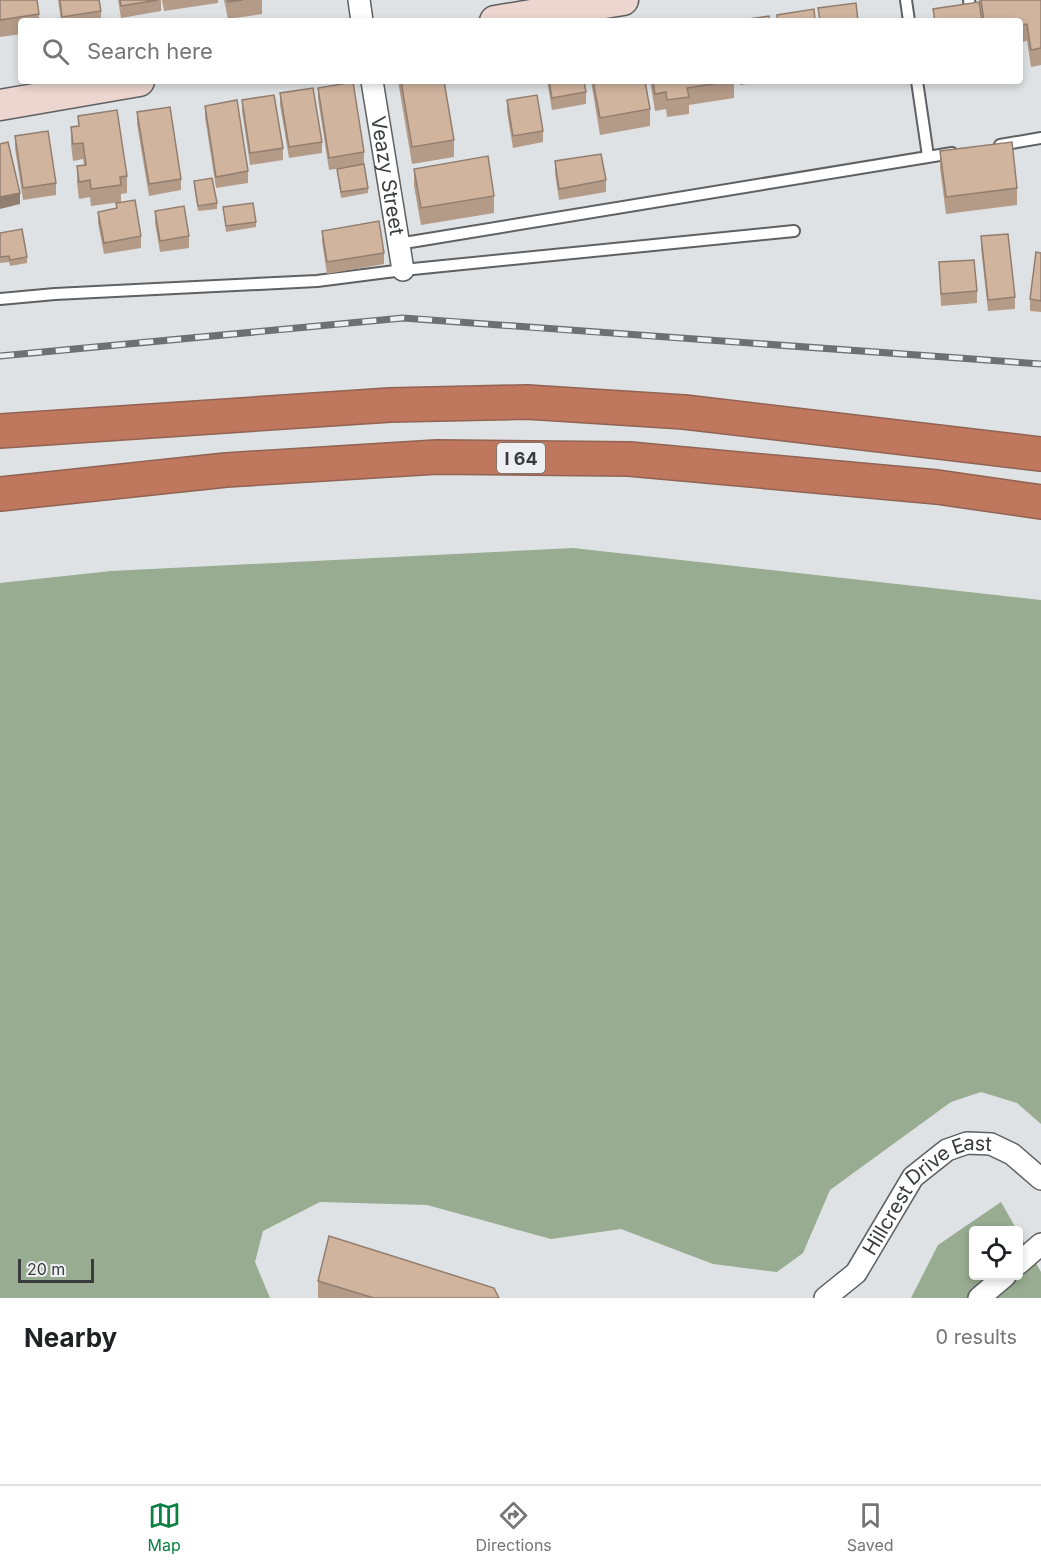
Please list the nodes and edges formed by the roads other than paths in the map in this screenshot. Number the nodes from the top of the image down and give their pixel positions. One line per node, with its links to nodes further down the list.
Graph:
1 (359, 0): 5 (street)
2 (622, 0): 6 (street)
3 (906, 0): 7 (lane)
4 (969, 0): 8 (lane)
5 (362, 18)
6 (513, 18)
7 (909, 18)
8 (972, 18)
9 (122, 84): 12 (street)
10 (372, 84): 18 (street, Veazy Street)
11 (917, 84): 16 (lane)
12 (0, 105)
13 (1041, 138): 14 (lane)
14 (986, 147)
15 (964, 151): 16 (lane)
16 (928, 156): 18 (lane)
17 (794, 231): 19 (lane)
18 (398, 243): 19 (street, Veazy Street)
19 (403, 270): 20 (lane)
20 (0, 299)
21 (0, 431): 22 (highway)
22 (1041, 454)
23 (0, 494): 24 (highway, I 64)
24 (1041, 502)
25 (1041, 1179): 29 (street, Hillcrest Drive East)
26 (1041, 1244): 27 (street)
27 (1023, 1260)
28 (999, 1280): 30 (street)
29 (825, 1298)
30 (979, 1298)

